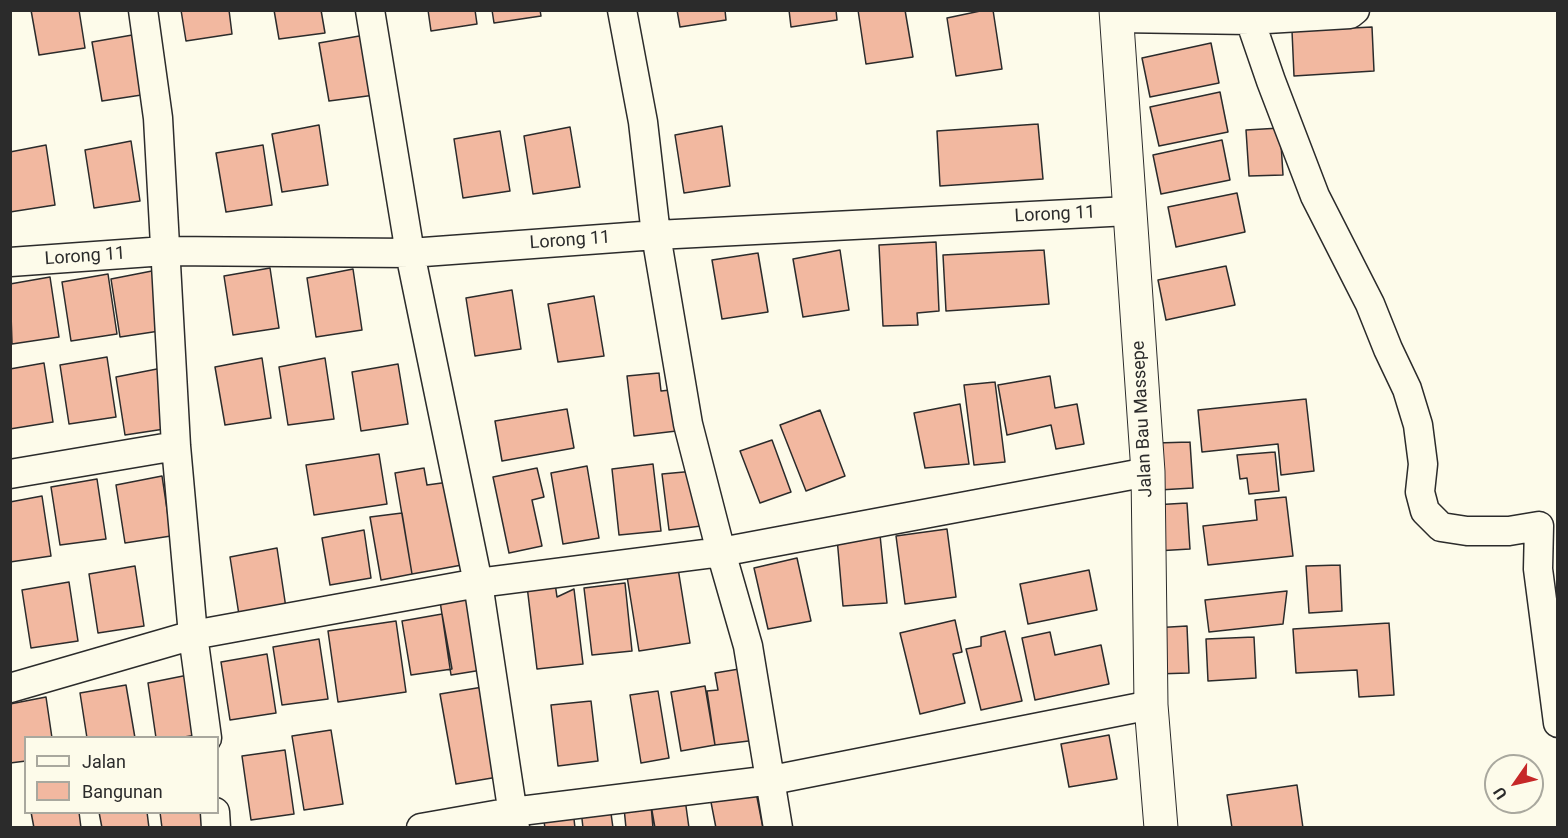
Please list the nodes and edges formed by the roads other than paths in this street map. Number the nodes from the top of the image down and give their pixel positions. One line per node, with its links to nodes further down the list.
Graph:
1 (143, 10): 9 (street)
2 (370, 10): 10 (street)
3 (622, 10): 8 (street)
4 (1355, 10): 6 (street)
5 (1116, 14): 6 (street); 7 (main road, Jalan Bau Massepe)
6 (1250, 20): 20 (street)
7 (1129, 211): 8 (street, Lorong 11); 13 (main road, Jalan Bau Massepe)
8 (656, 235): 10 (street, Lorong 11); 15 (street)
9 (165, 251): 10 (street, Lorong 11); 11 (street, Lorong 11); 12 (street)
10 (410, 253): 16 (street)
11 (10, 262)
12 (176, 446): 14 (street); 17 (street)
13 (1148, 472): 15 (street); 19 (main road, Jalan Bau Massepe)
14 (10, 474)
15 (721, 552): 16 (street); 22 (street)
16 (478, 583): 17 (street); 23 (street)
17 (193, 635): 18 (street); 21 (street)
18 (10, 687)
19 (1151, 705): 22 (street); 26 (main road, Jalan Bau Massepe)
20 (1557, 723)
21 (207, 736)
22 (772, 780): 23 (street); 25 (street)
23 (514, 820): 24 (street)
24 (421, 828)
25 (778, 828)
26 (1161, 828)

